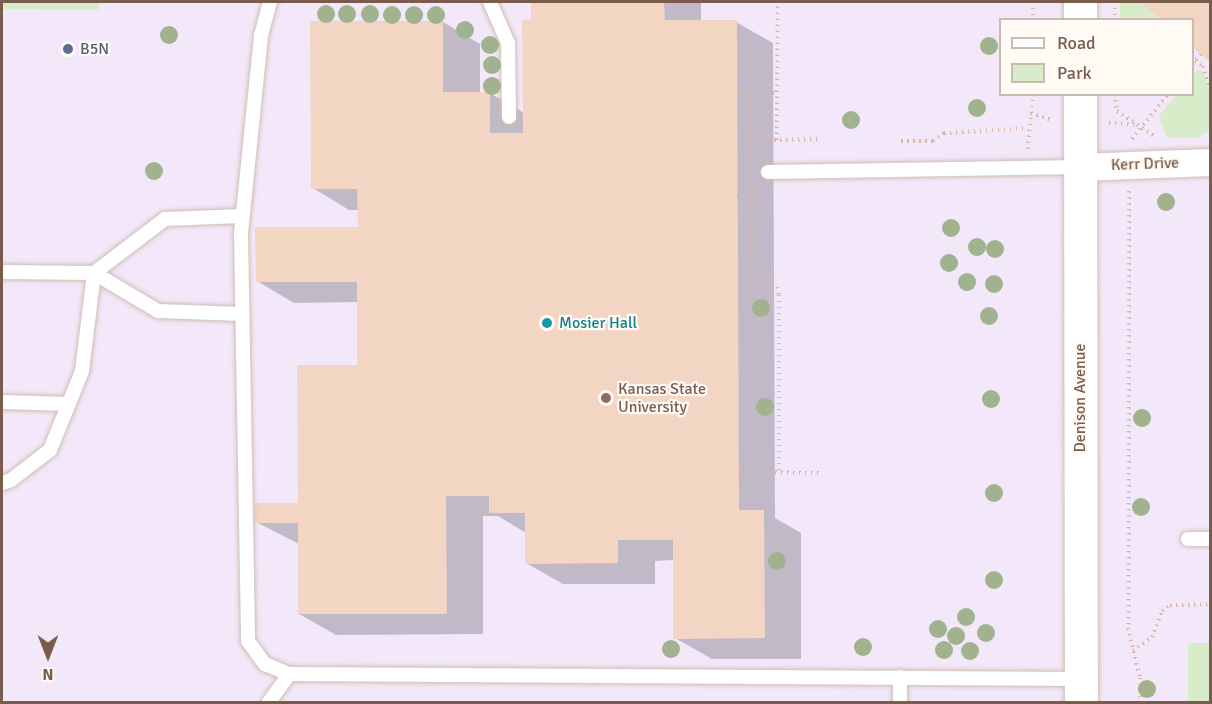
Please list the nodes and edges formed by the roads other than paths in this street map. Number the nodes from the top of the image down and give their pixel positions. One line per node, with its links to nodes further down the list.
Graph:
1 (270, 2): 10 (lane)
2 (490, 2): 6 (lane)
3 (1080, 2): 4 (street)
4 (1080, 18)
5 (1080, 96): 8 (street, Denison Avenue)
6 (509, 117)
7 (1210, 162): 8 (street, Kerr Drive)
8 (1079, 167): 9 (lane); 21 (street, Denison Avenue)
9 (768, 171)
10 (242, 216): 12 (lane); 13 (lane)
11 (2, 272): 12 (lane)
12 (94, 273): 13 (lane); 15 (lane)
13 (242, 314): 19 (lane)
14 (2, 402): 15 (lane)
15 (69, 404): 16 (lane)
16 (2, 483)
17 (1188, 539): 18 (lane)
18 (1210, 539)
19 (289, 674): 20 (lane); 22 (lane)
20 (900, 677): 21 (lane); 23 (lane)
21 (1081, 691)
22 (269, 702)
23 (900, 702)

